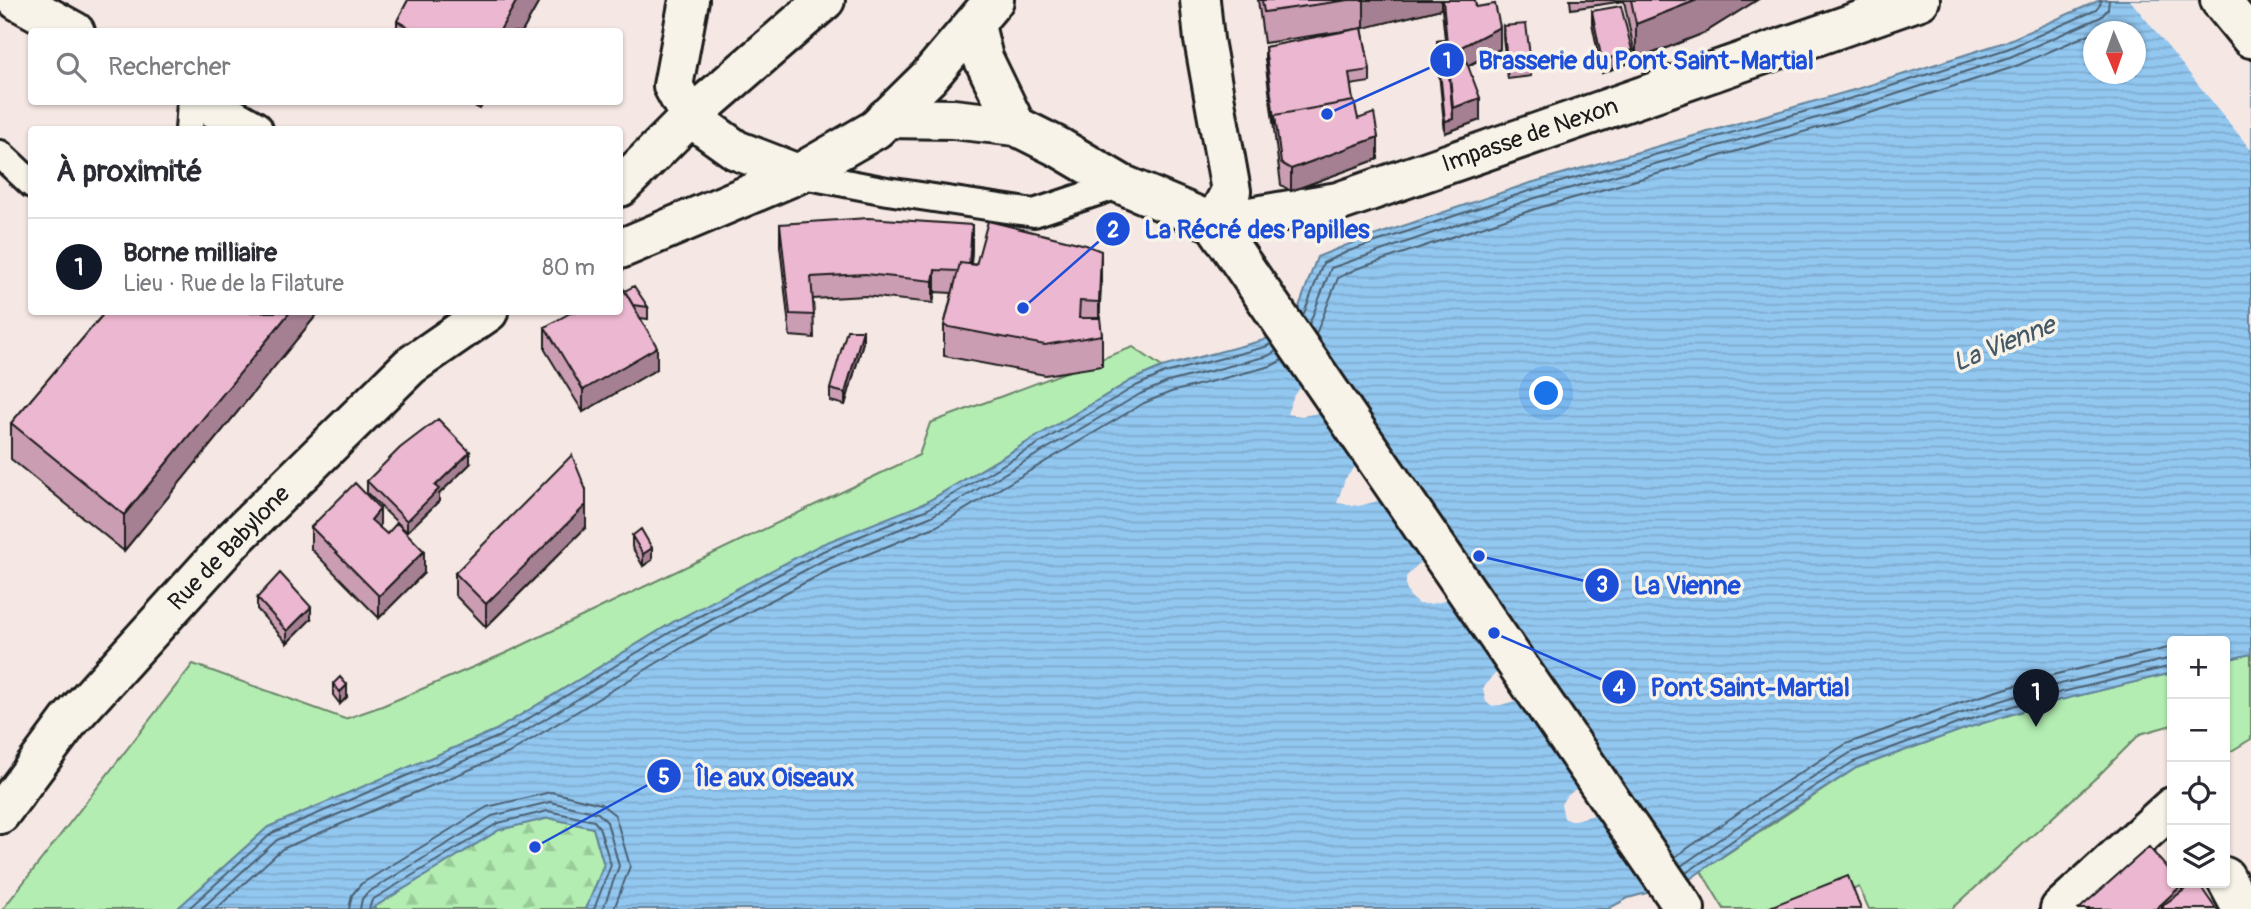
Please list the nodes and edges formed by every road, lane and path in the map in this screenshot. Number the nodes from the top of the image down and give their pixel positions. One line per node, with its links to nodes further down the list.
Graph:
1 (17, 0): 8 (street)
2 (689, 0): 12 (street)
3 (825, 0): 12 (street)
4 (1200, 0): 22 (street)
5 (1920, 0): 22 (street, Impasse de Nexon)
6 (2220, 0): 9 (street)
7 (977, 8): 13 (street); 16 (street)
8 (68, 28)
9 (2251, 38)
10 (191, 105): 14 (lane)
11 (209, 105): 15 (street)
12 (690, 117): 18 (street); 20 (street)
13 (886, 118): 16 (street); 18 (street)
14 (189, 126)
15 (246, 126)
16 (1016, 126): 21 (street)
17 (0, 154): 19 (lane)
18 (798, 174): 21 (lane); 23 (street)
19 (28, 180)
20 (623, 184)
21 (1121, 184): 22 (street)
22 (1214, 223): 28 (street)
23 (623, 248)
24 (484, 315): 26 (street, Rue de Babylone)
25 (2167, 812): 29 (street)
26 (0, 814)
27 (2230, 886): 30 (street)
28 (1685, 909)
29 (2060, 909)
30 (2242, 909)

